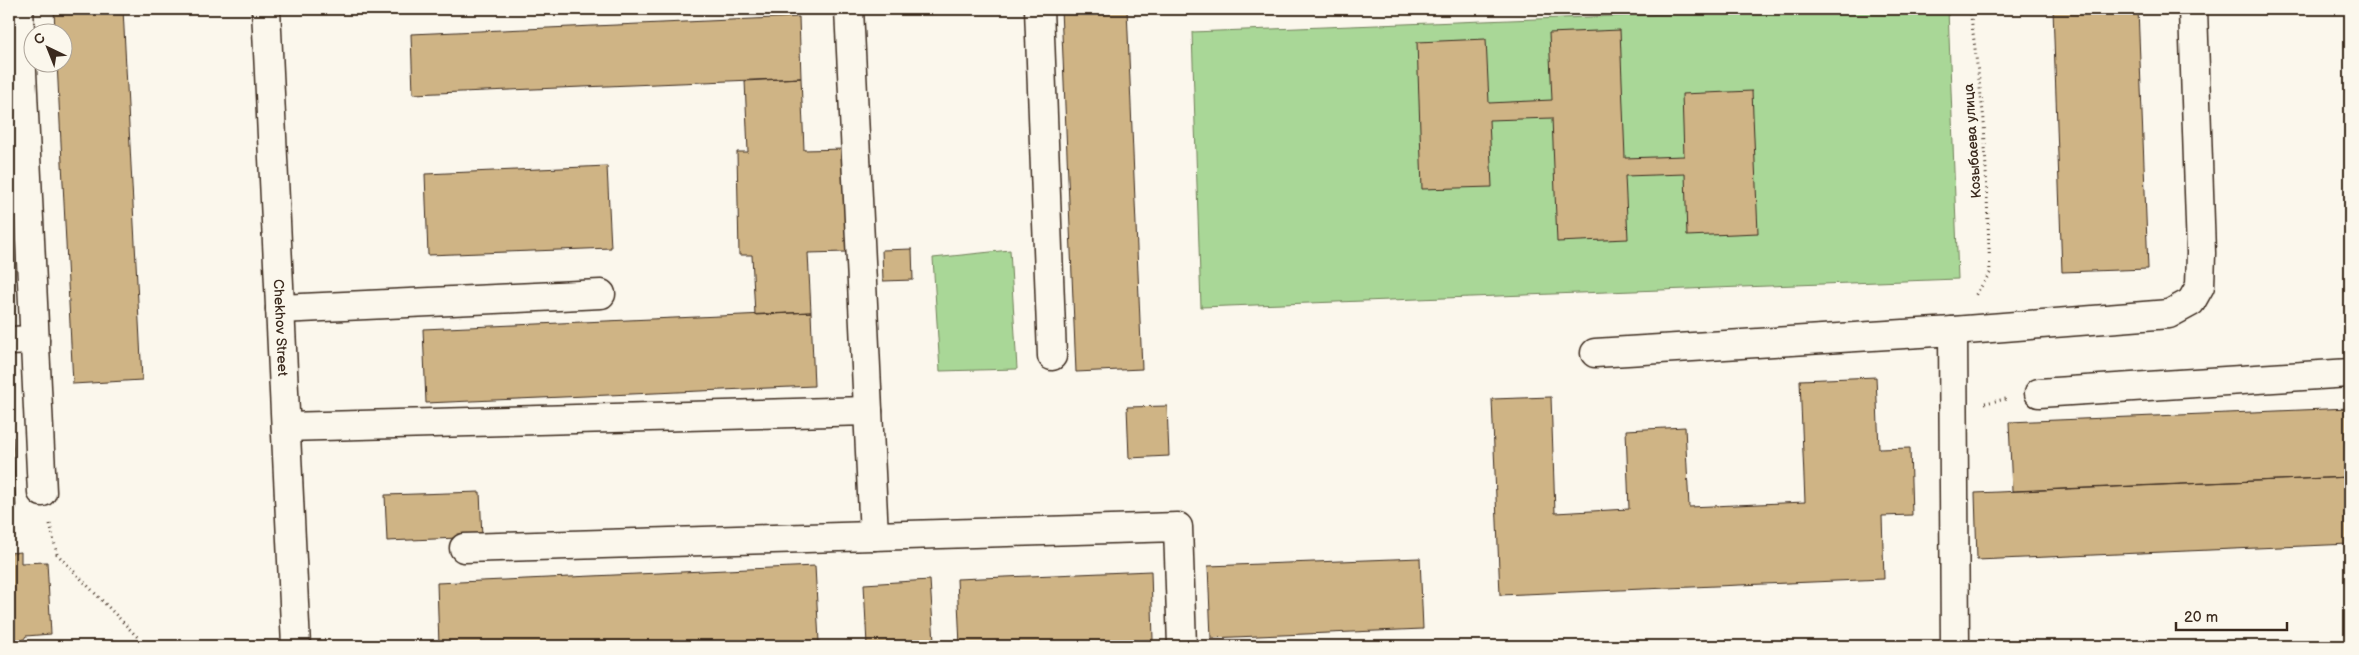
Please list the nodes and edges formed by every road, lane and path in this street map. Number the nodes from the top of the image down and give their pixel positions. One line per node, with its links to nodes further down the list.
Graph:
1 (19, 9): 7 (street)
2 (266, 9): 10 (street, Chekhov Street)
3 (849, 9): 18 (street)
4 (1039, 9): 14 (street)
5 (1970, 9): 8 (path, Козыбаева улица)
6 (2193, 9): 11 (street)
7 (19, 231): 12 (street)
8 (1990, 273)
9 (601, 294): 10 (street)
10 (280, 309): 19 (street, Chekhov Street)
11 (1953, 331): 13 (street); 17 (street)
12 (22, 340): 20 (street)
13 (1595, 353)
14 (1052, 356)
15 (2350, 373): 16 (street)
16 (2039, 393): 17 (path)
17 (1953, 410): 26 (street)
18 (868, 411): 19 (street); 21 (street)
19 (286, 427): 24 (street, Chekhov Street)
20 (42, 492): 23 (path)
21 (874, 536): 22 (street); 25 (street)
22 (464, 548)
23 (146, 646)
24 (296, 646)
25 (1182, 646)
26 (1955, 646)

